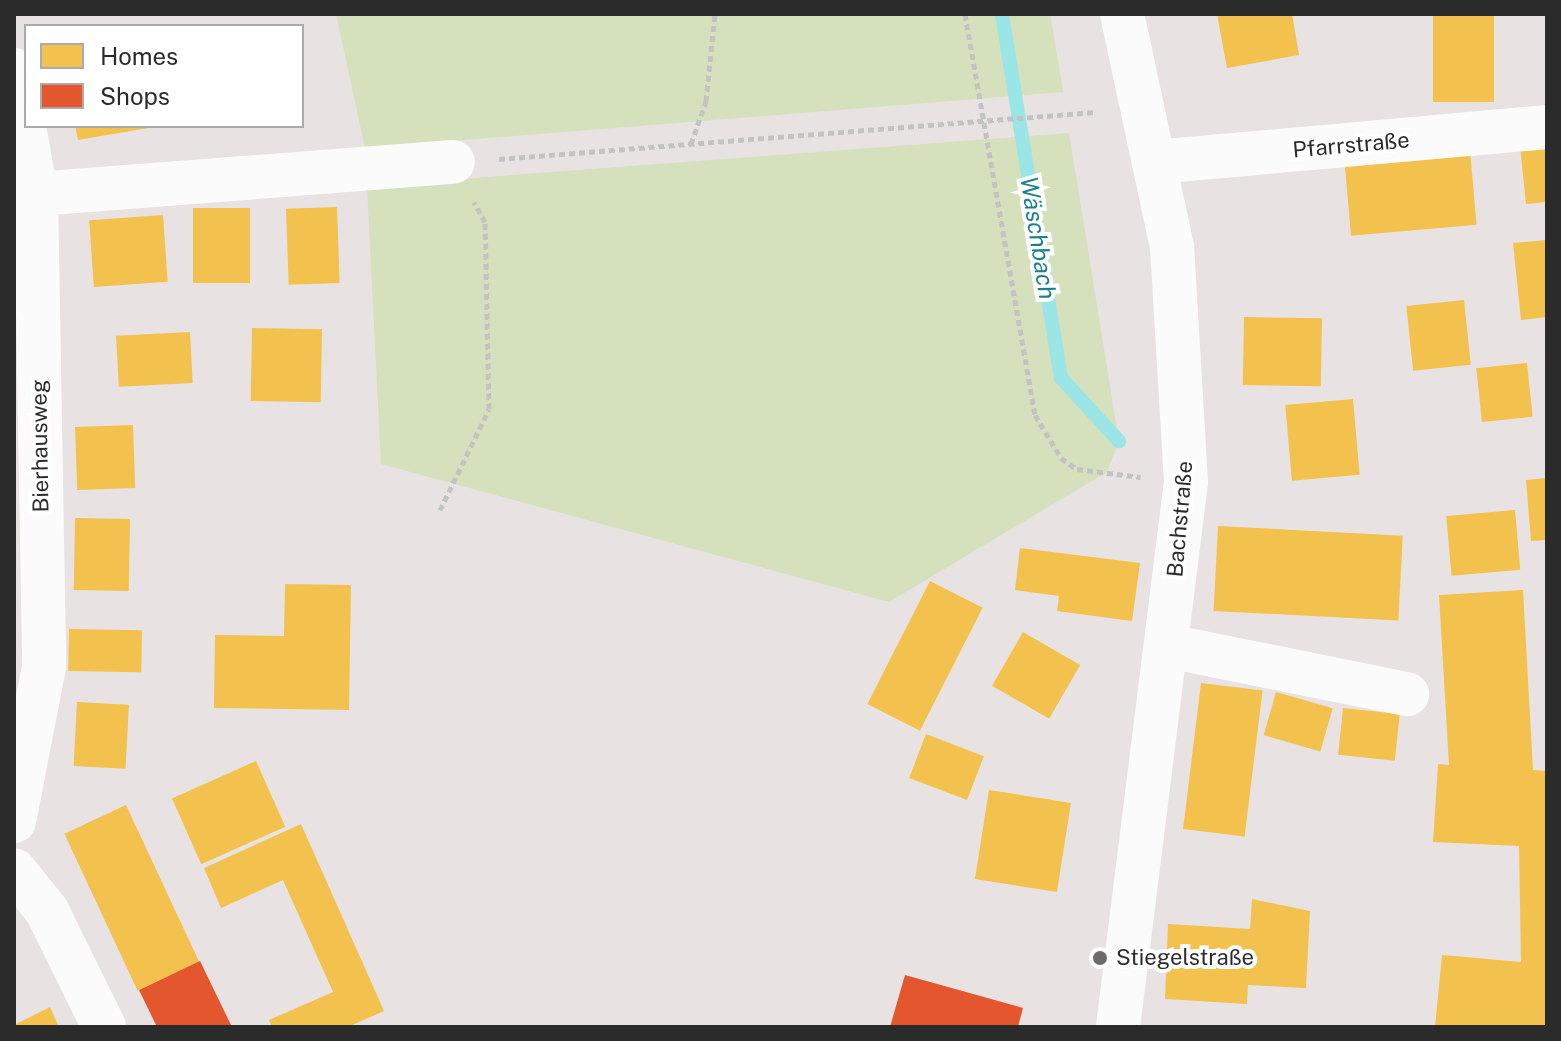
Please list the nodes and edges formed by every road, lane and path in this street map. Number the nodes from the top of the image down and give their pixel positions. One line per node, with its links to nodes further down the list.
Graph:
1 (715, 14): 10 (path)
2 (965, 14): 6 (path)
3 (1122, 14): 12 (street, Bachstraße)
4 (14, 70): 7 (street, Bierhausweg)
5 (1049, 118): 6 (path)
6 (985, 123): 10 (path); 15 (path)
7 (24, 126)
8 (1547, 127): 12 (street, Pfarrstraße)
9 (24, 128): 13 (street, Bierhausweg)
10 (691, 144): 11 (path)
11 (453, 162): 13 (street); 16 (path)
12 (1155, 162): 15 (street, Bachstraße)
13 (36, 194): 14 (street, Bierhausweg)
14 (26, 347): 19 (street, Bierhausweg)
15 (1186, 482): 17 (street, Bachstraße)
16 (440, 510)
17 (1168, 646): 18 (street); 22 (street, Bachstraße)
18 (1407, 694)
19 (14, 821)
20 (14, 870): 21 (street)
21 (104, 1027)
22 (1118, 1027)

